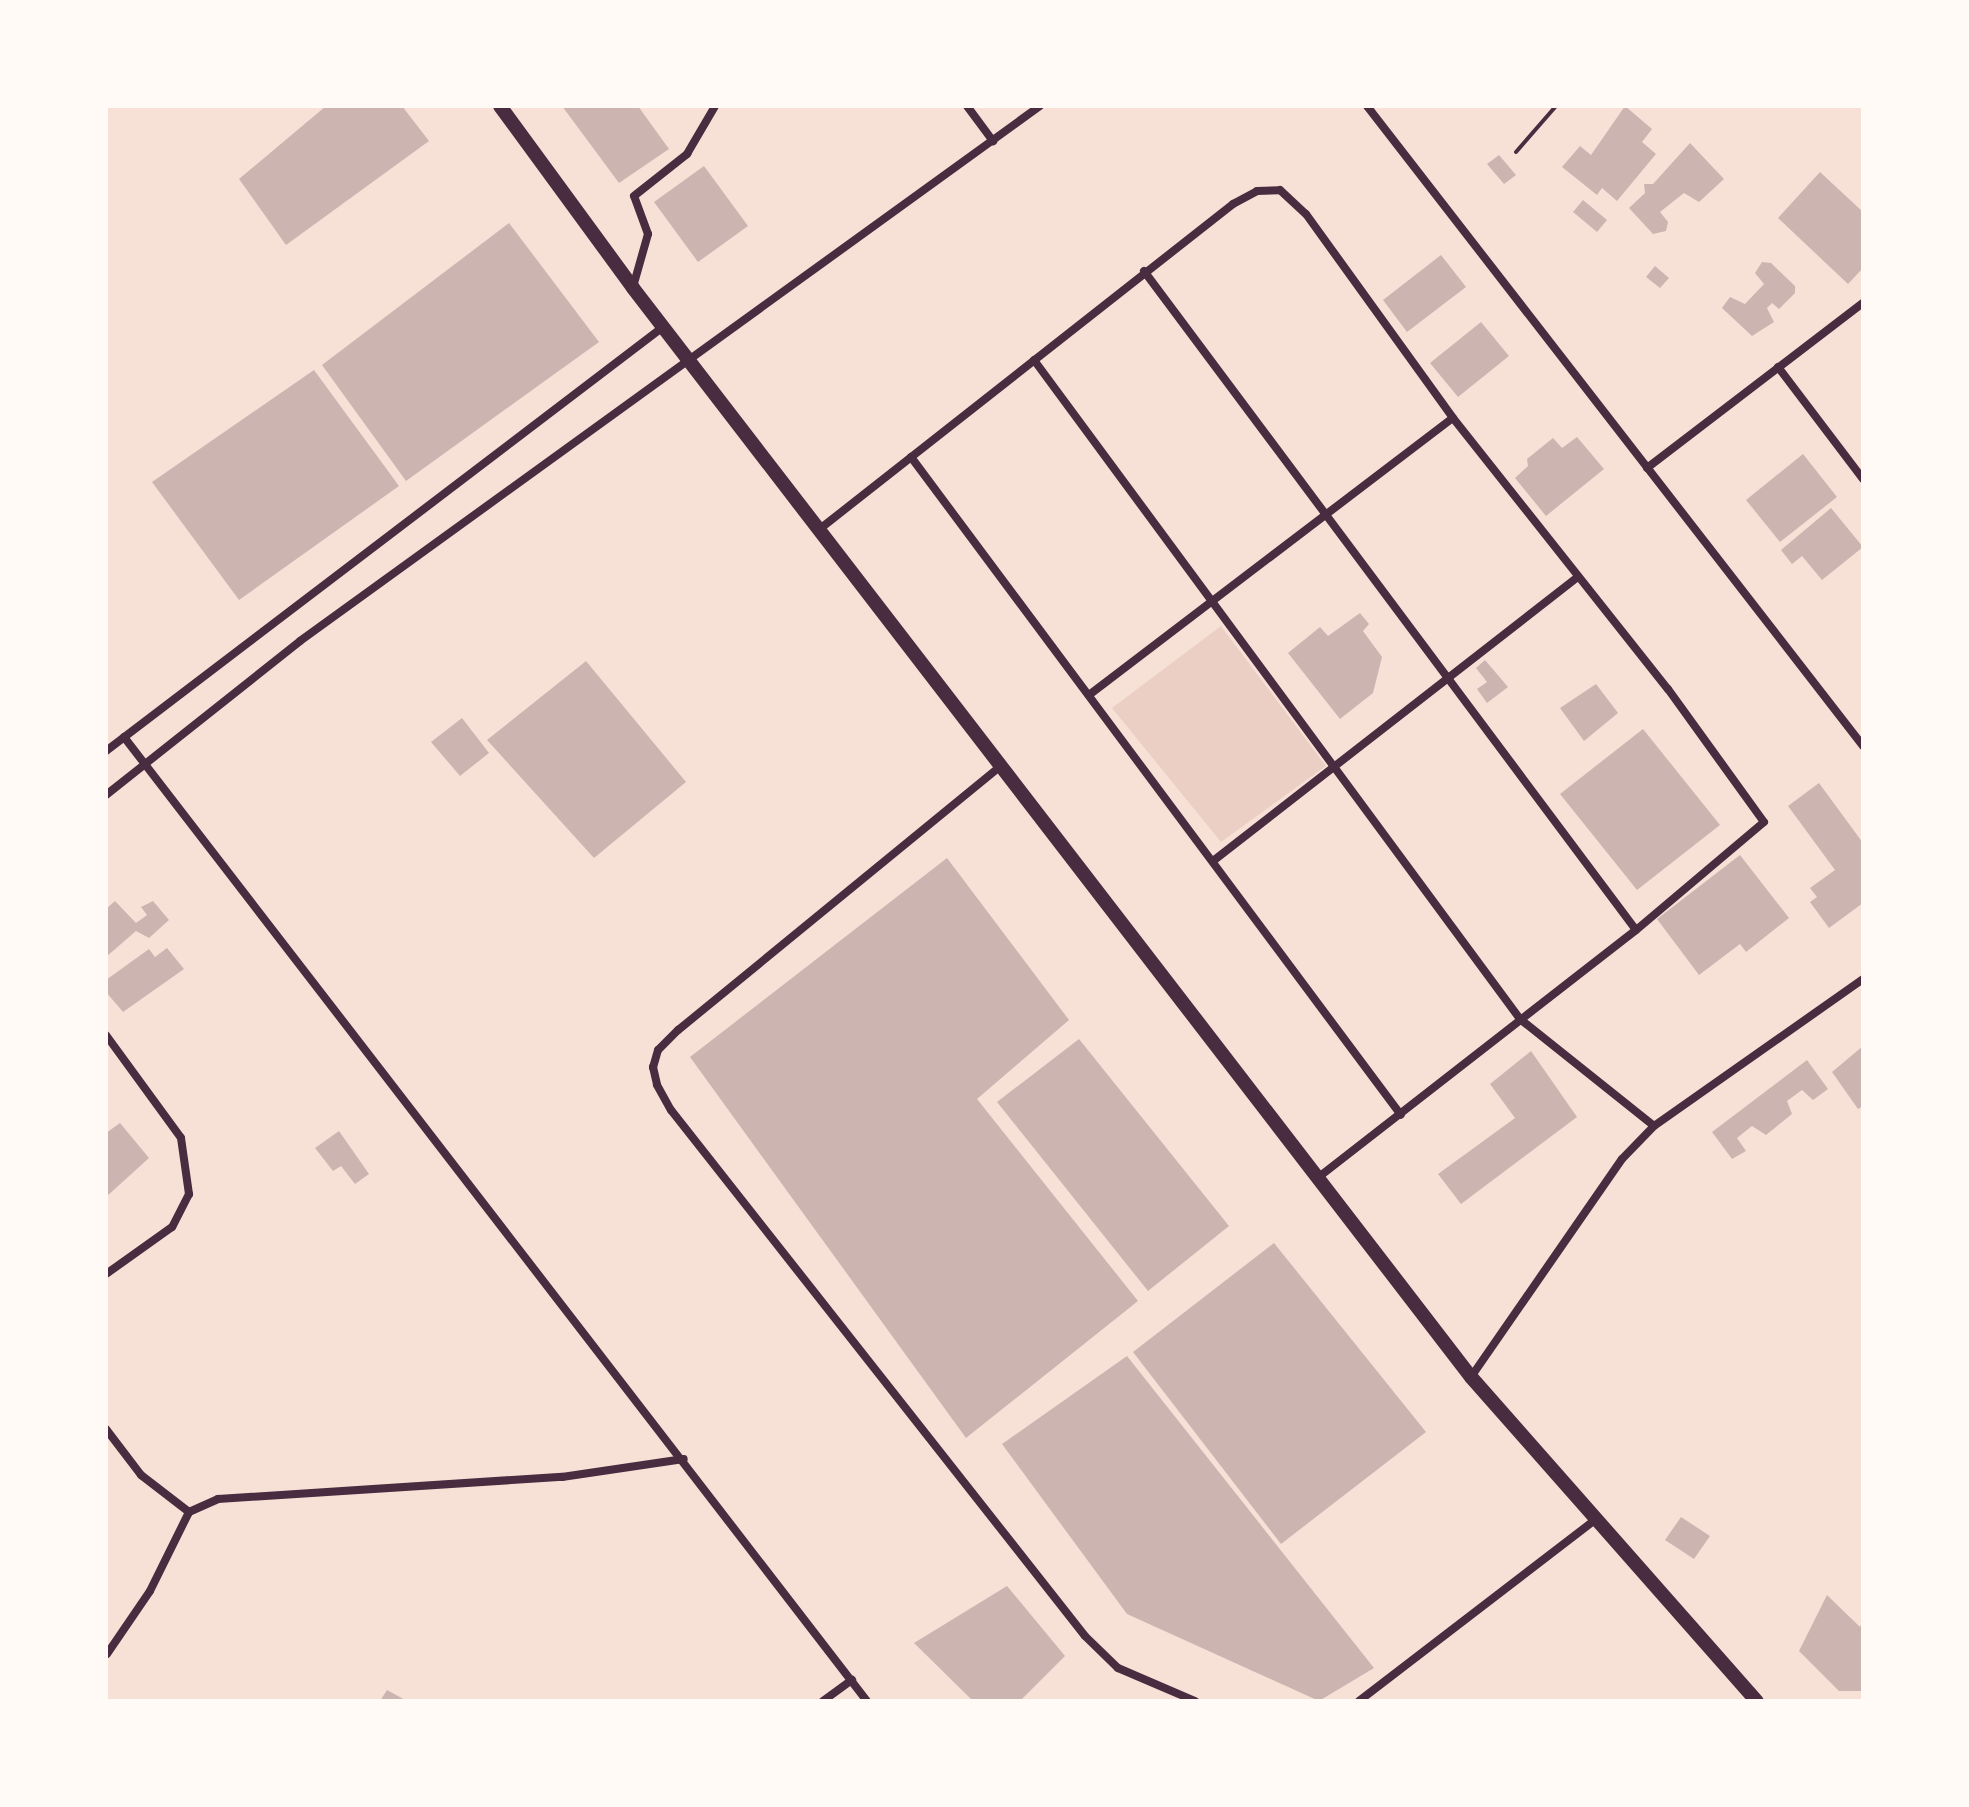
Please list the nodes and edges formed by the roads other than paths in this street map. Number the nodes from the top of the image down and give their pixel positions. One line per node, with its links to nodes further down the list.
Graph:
1 (500, 106): 10 (street)
2 (700, 106): 7 (street)
3 (715, 106): 7 (street)
4 (967, 106): 8 (street)
5 (1040, 106): 8 (street)
6 (1367, 106): 18 (street)
7 (707, 116): 10 (street)
8 (993, 141): 13 (street)
9 (1144, 271): 14 (street); 16 (street); 20 (street)
10 (633, 288): 12 (street)
11 (1863, 303): 15 (street)
12 (663, 327): 13 (street); 26 (street)
13 (688, 358): 21 (street); 30 (street)
14 (1034, 360): 17 (street); 23 (street)
15 (1778, 367): 18 (street); 19 (street)
16 (1453, 418): 20 (street); 22 (street)
17 (911, 457): 21 (street); 25 (street)
18 (1647, 468): 27 (street)
19 (1863, 479)
20 (1327, 515): 23 (street); 24 (street)
21 (821, 528): 31 (street)
22 (1578, 577): 24 (street); 34 (street)
23 (1210, 604): 25 (street); 29 (street)
24 (1448, 678): 29 (street); 34 (street)
25 (1089, 695): 33 (street)
26 (124, 737): 28 (street); 30 (street)
27 (1863, 746)
28 (106, 751)
29 (1333, 764): 33 (street); 36 (street)
30 (146, 765): 32 (street); 44 (street)
31 (1002, 765): 40 (street); 51 (street)
32 (106, 795)
33 (1213, 861): 38 (street)
34 (1636, 930): 36 (street)
35 (1863, 979): 39 (street)
36 (1520, 1019): 38 (street); 39 (street)
37 (106, 1035): 41 (street)
38 (1401, 1115): 40 (street)
39 (1654, 1126): 42 (street)
40 (1318, 1178): 42 (street)
41 (106, 1274)
42 (1471, 1377): 46 (street)
43 (106, 1429): 45 (street)
44 (684, 1459): 45 (street); 48 (street)
45 (189, 1512): 47 (street)
46 (1596, 1519): 52 (street); 53 (street)
47 (106, 1654)
48 (852, 1680): 49 (street); 50 (street)
49 (823, 1701)
50 (867, 1701)
51 (1195, 1701)
52 (1359, 1701)
53 (1757, 1701)

